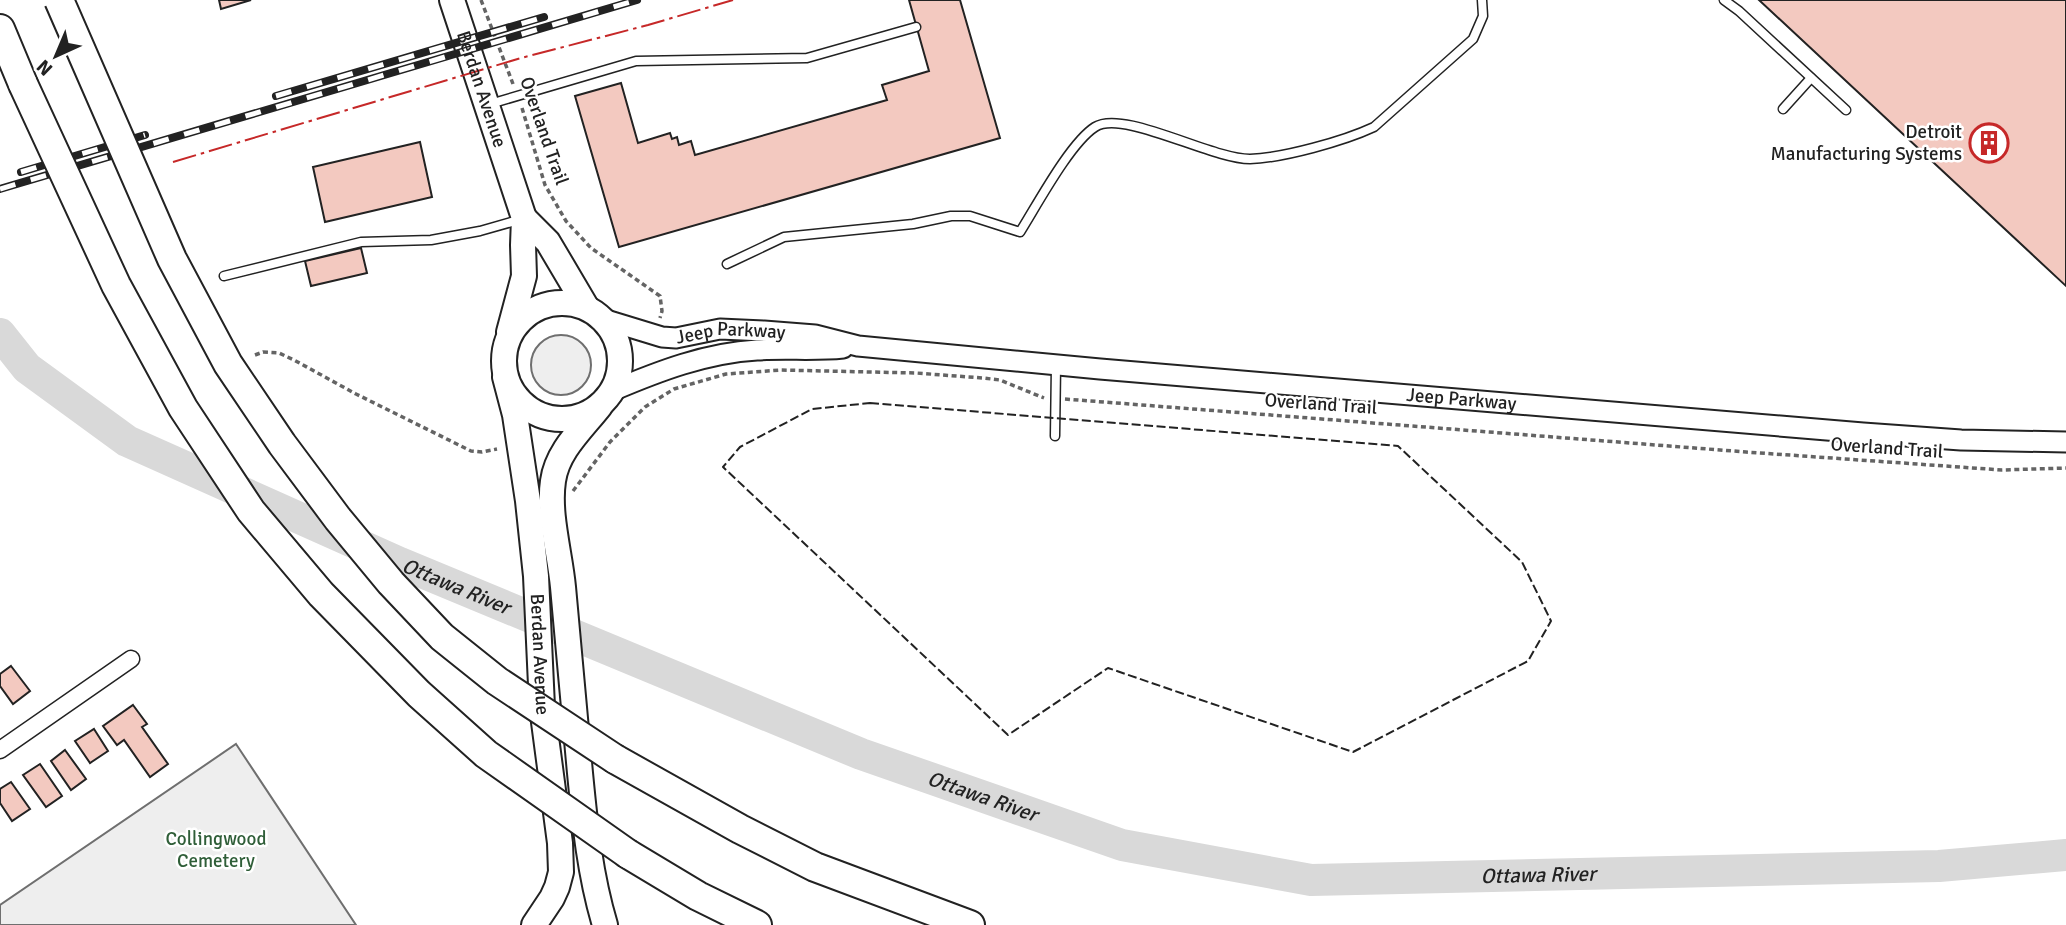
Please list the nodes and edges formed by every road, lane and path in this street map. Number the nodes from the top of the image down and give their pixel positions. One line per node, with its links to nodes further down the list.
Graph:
1 (59, 0): 37 (highway, bridge)
2 (452, 0): 12 (main road, Berdan Avenue)
3 (481, 0): 11 (path, Overland Trail)
4 (1482, 0): 16 (lane)
5 (1724, 0): 9 (lane)
6 (916, 27): 11 (lane)
7 (0, 29): 10 (highway)
8 (0, 40): 10 (highway)
9 (1811, 78): 13 (lane); 14 (lane)
10 (23, 84): 36 (highway, bridge)
11 (518, 96): 12 (lane); 18 (path, Overland Trail)
12 (487, 105): 15 (main road, Berdan Avenue)
13 (1783, 109)
14 (1846, 110)
15 (524, 218): 17 (lane); 19 (main road, Berdan Avenue); 20 (main road, Berdan Avenue)
16 (727, 264)
17 (224, 276)
18 (662, 311)
19 (595, 314): 20 (main road); 21 (street, Jeep Parkway); 25 (main road)
20 (507, 339): 24 (main road)
21 (858, 346): 23 (street, Jeep Parkway); 25 (street, Jeep Parkway)
22 (255, 355): 29 (path)
23 (1056, 365): 26 (lane); 28 (street, Jeep Parkway)
24 (505, 377): 25 (main road); 35 (main road, Berdan Avenue)
25 (606, 398): 34 (main road, Berdan Avenue)
26 (1056, 398): 27 (lane); 30 (path, Overland Trail); 31 (path, Overland Trail)
27 (1055, 436)
28 (2066, 442)
29 (497, 449)
30 (2066, 468)
31 (571, 501)
32 (131, 659): 33 (street)
33 (0, 750)
34 (602, 915)
35 (534, 925)
36 (757, 925)
37 (970, 925)

